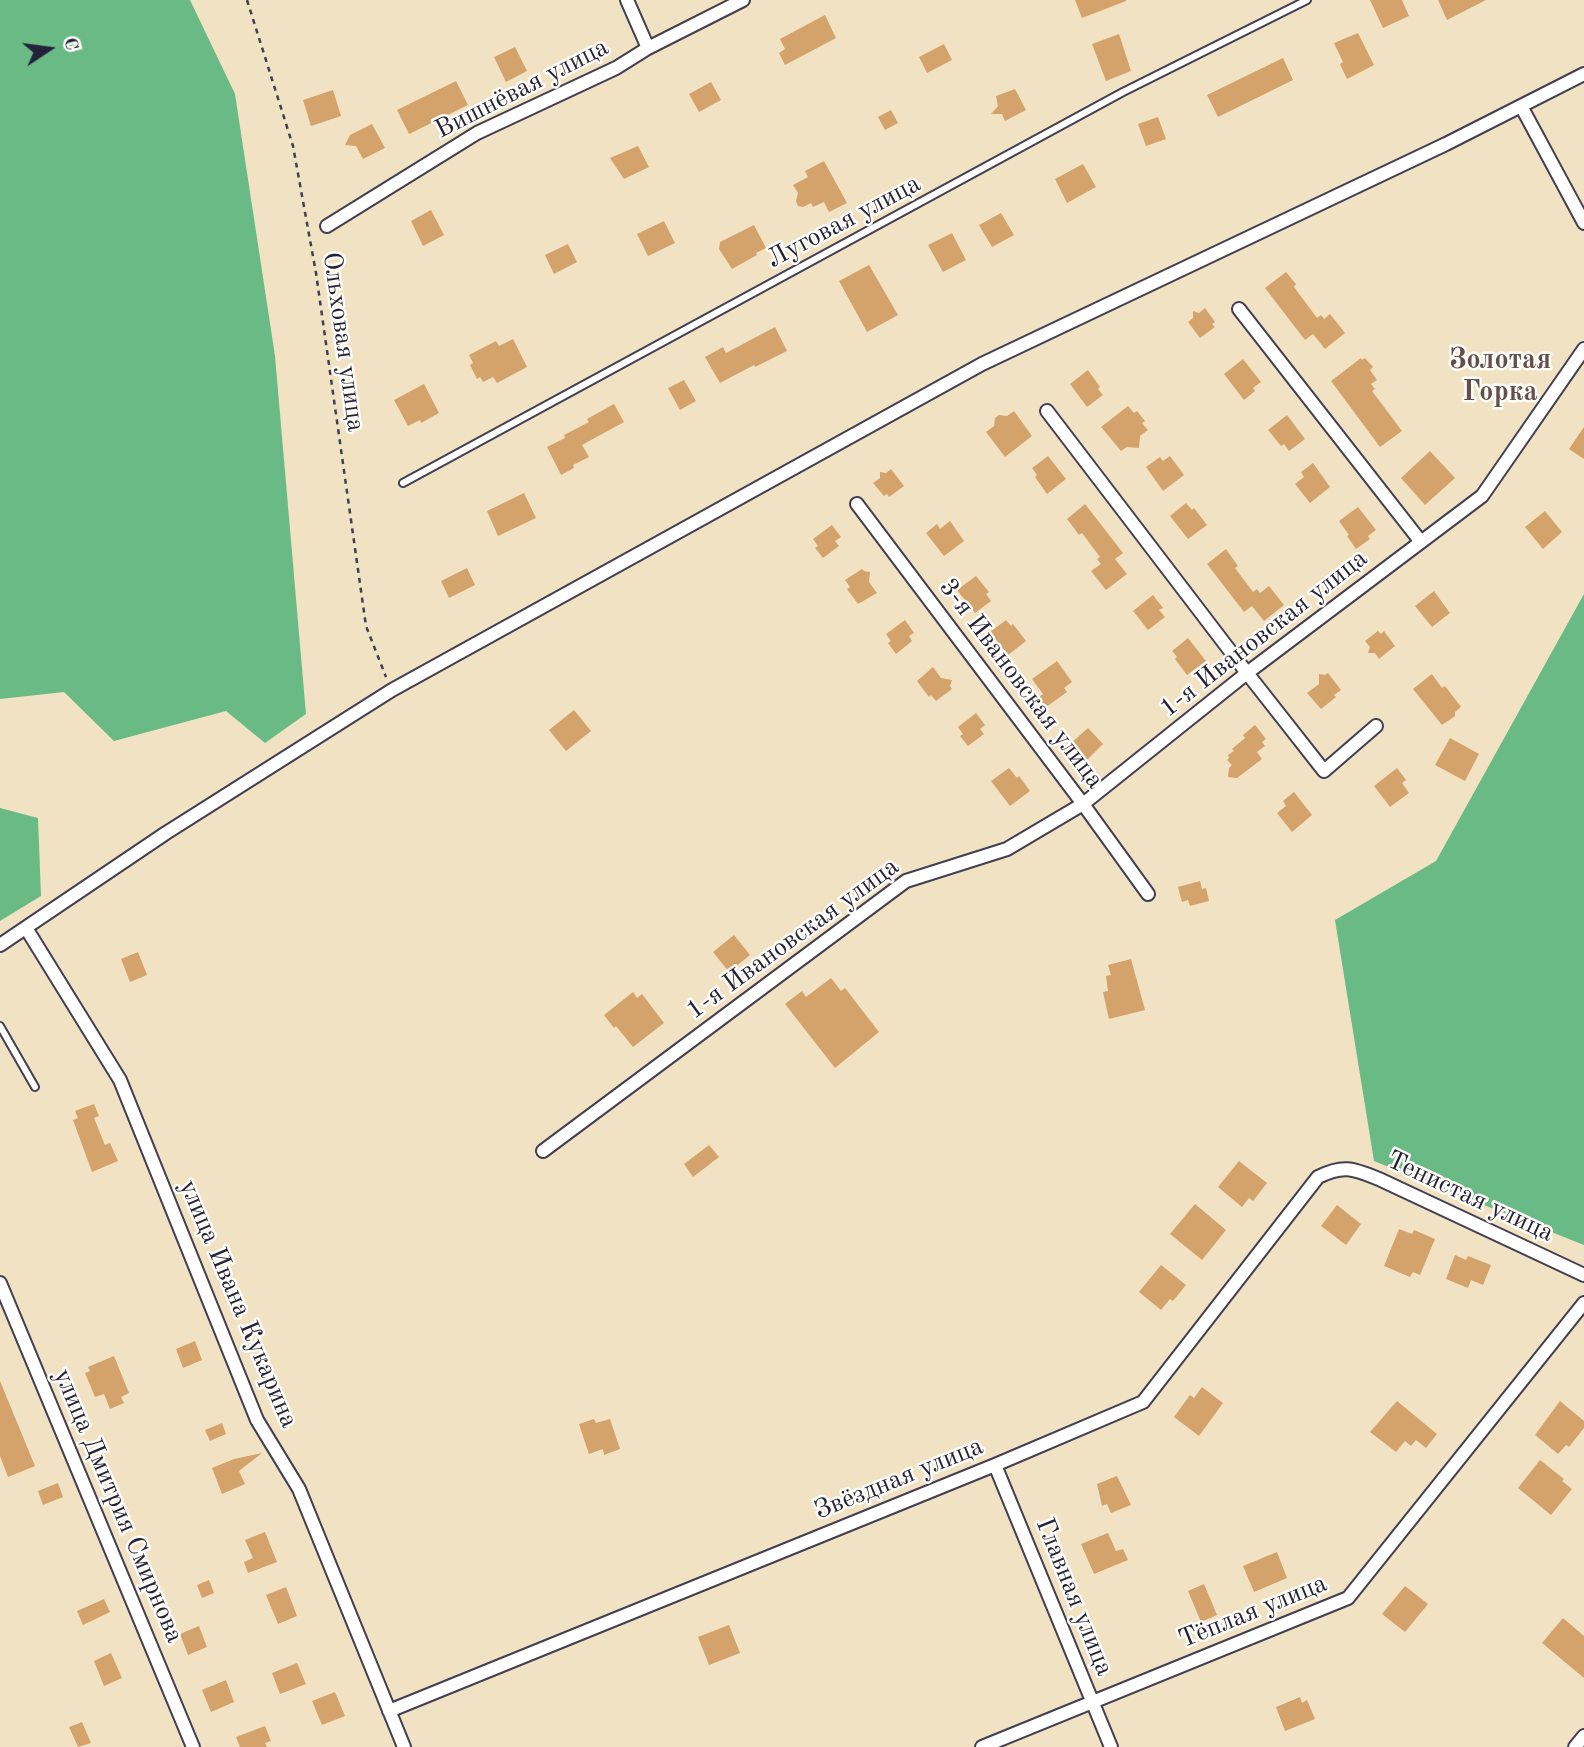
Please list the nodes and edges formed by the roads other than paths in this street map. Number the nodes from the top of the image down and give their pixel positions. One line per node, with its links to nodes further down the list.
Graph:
1 (627, 0): 4 (street)
2 (743, 0): 4 (street, Вишнёвая улица)
3 (1307, 0): 12 (lane, Луговая улица)
4 (648, 48): 8 (street, Вишнёвая улица)
5 (1584, 74): 6 (street)
6 (1521, 106): 7 (street); 19 (street)
7 (1584, 223)
8 (327, 226)
9 (1239, 309): 14 (street)
10 (1584, 349): 14 (street, 1-я Ивановская улица)
11 (1046, 411): 15 (street)
12 (403, 483)
13 (856, 504): 17 (street, 3-я Ивановская улица)
14 (1421, 542): 15 (street, 1-я Ивановская улица)
15 (1247, 674): 16 (street); 17 (street, 1-я Ивановская улица)
16 (1376, 726)
17 (1083, 804): 18 (street, 3-я Ивановская улица); 23 (street, 1-я Ивановская улица)
18 (1148, 894)
19 (26, 928): 20 (street); 30 (street, улица Ивана Кукарина)
20 (0, 945)
21 (0, 1026): 22 (lane)
22 (35, 1087)
23 (543, 1151)
24 (1336, 1168): 25 (street, Тенистая улица); 28 (street, Звёздная улица)
25 (1584, 1275)
26 (0, 1283): 32 (street, улица Дмитрия Смирнова)
27 (1584, 1303): 29 (street, Тёплая улица)
28 (995, 1465): 29 (street, Главная улица); 30 (street, Звёздная улица)
29 (1093, 1703): 34 (street, Тёплая улица); 35 (street, Главная улица)
30 (389, 1711): 33 (street, улица Ивана Кукарина)
31 (1584, 1736): 36 (street)
32 (193, 1747)
33 (404, 1747)
34 (982, 1747)
35 (1111, 1747)
36 (1575, 1747)

